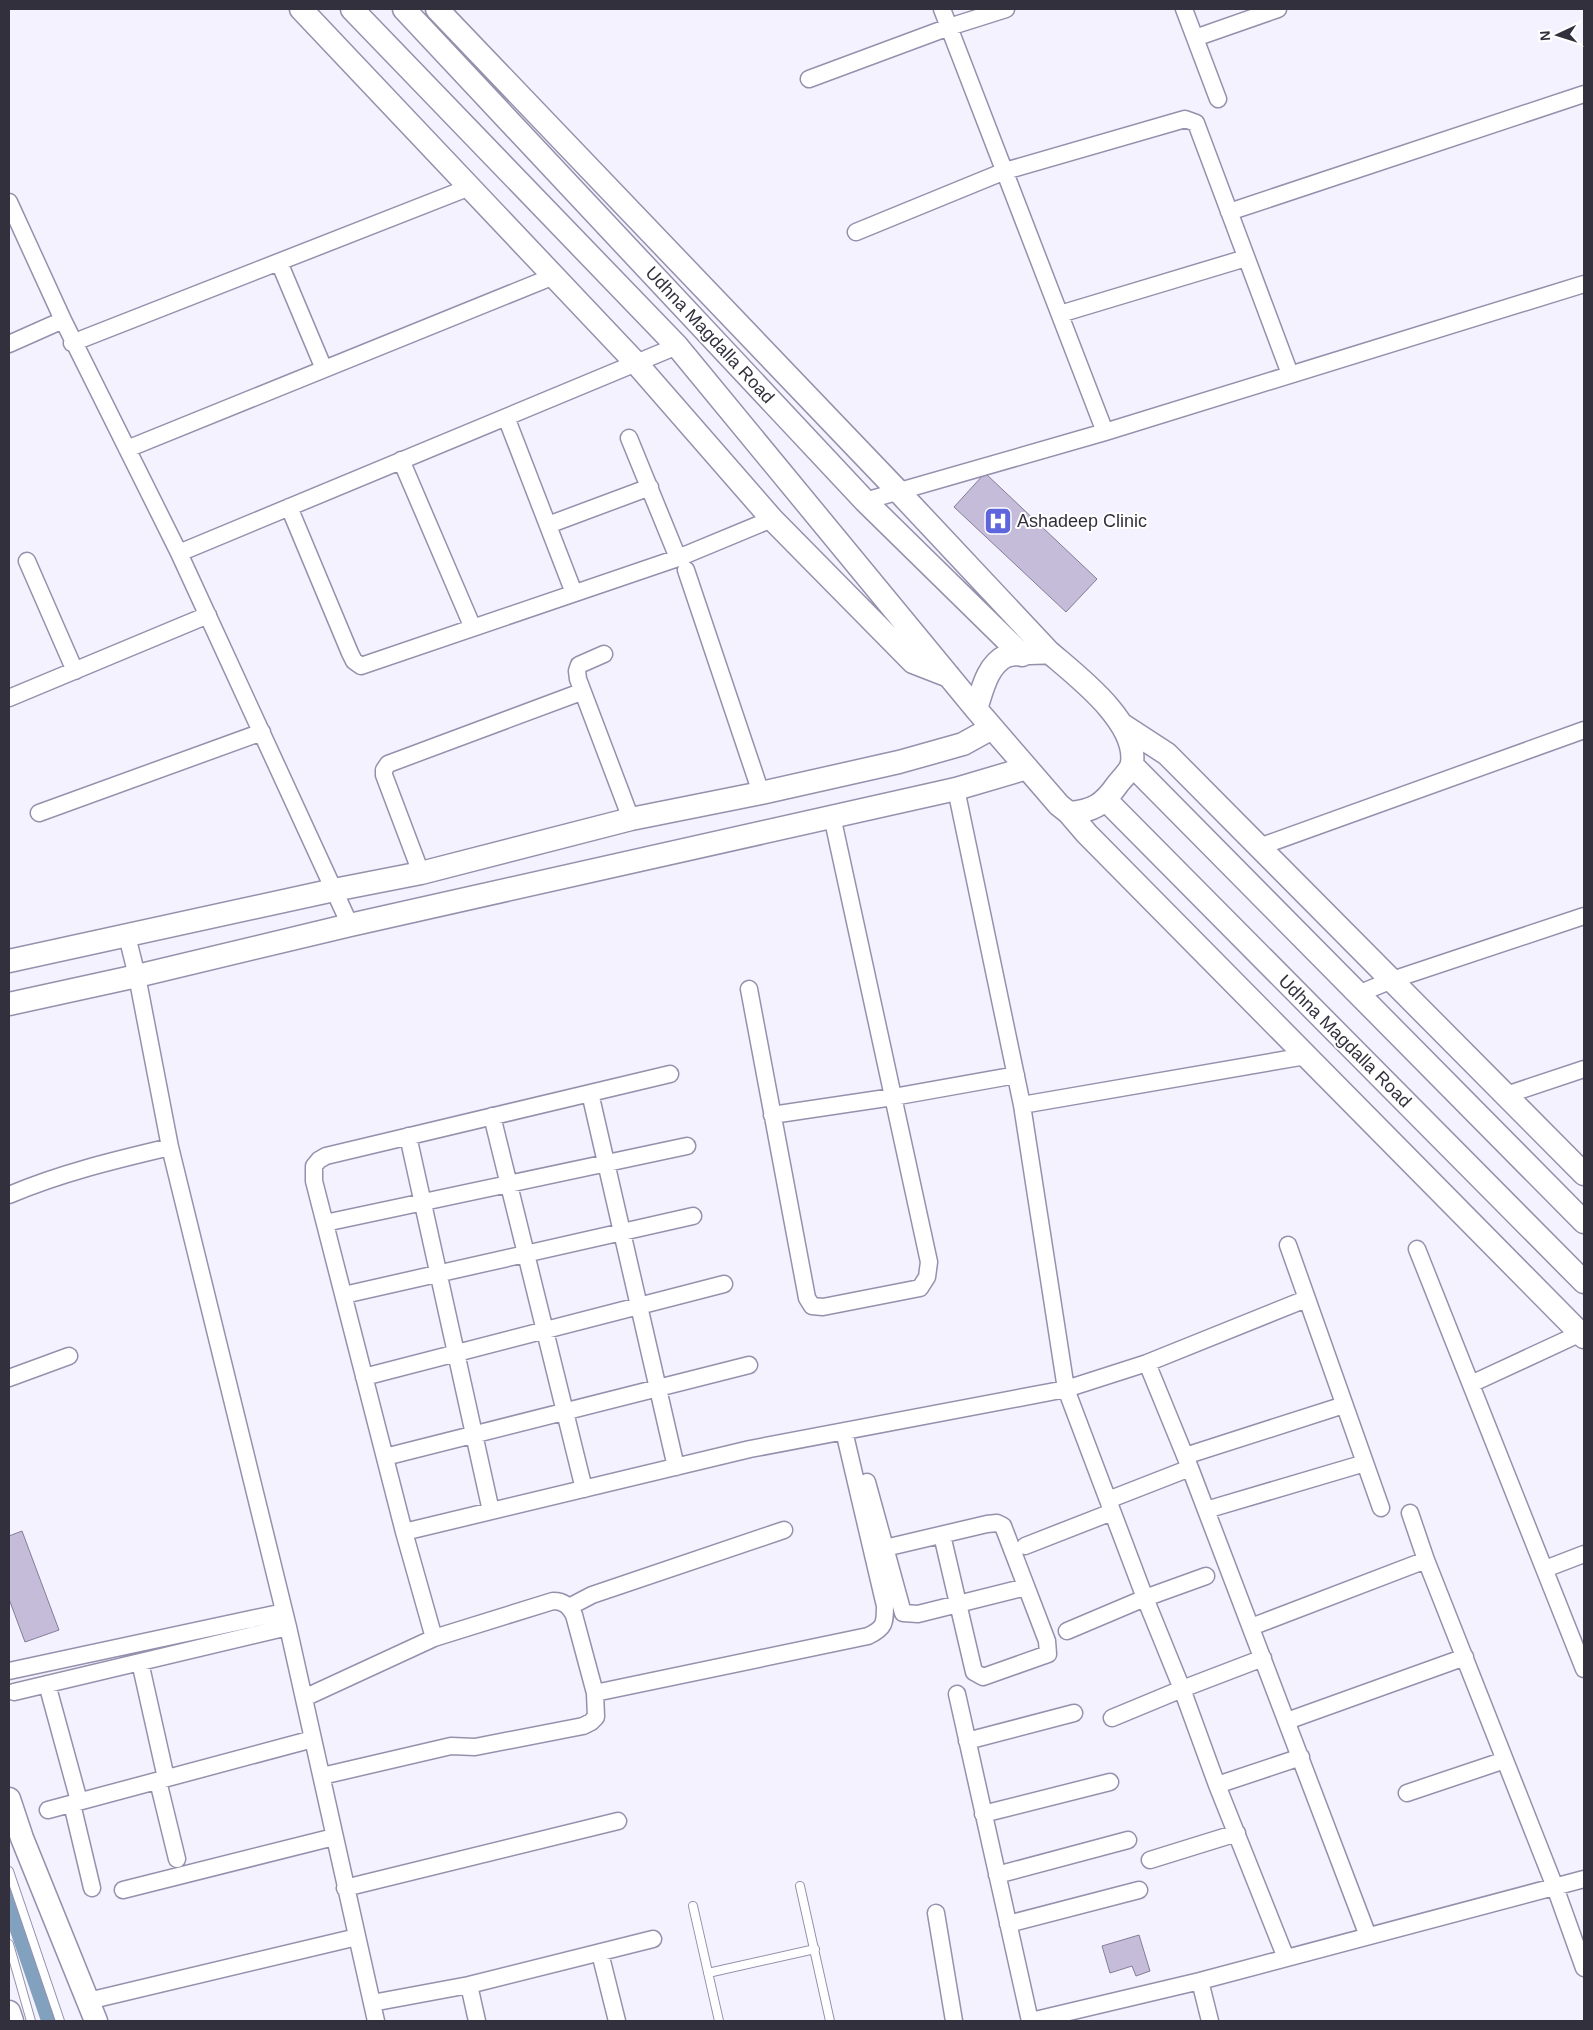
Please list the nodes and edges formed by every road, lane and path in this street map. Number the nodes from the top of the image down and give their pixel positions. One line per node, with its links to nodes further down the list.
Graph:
1 (302, 9): 15 (street)
2 (352, 9): 27 (street)
3 (404, 9): 38 (street, Udhna Magdalla Road)
4 (437, 9): 37 (street)
5 (942, 9): 9 (street)
6 (1006, 9): 9 (street)
7 (1184, 9): 10 (street)
8 (1278, 9): 10 (street)
9 (949, 27): 11 (street); 14 (street)
10 (1195, 38): 13 (street)
11 (808, 79)
12 (1584, 94): 17 (street)
13 (1218, 99)
14 (1005, 171): 17 (street); 18 (street); 23 (street)
15 (470, 187): 20 (street); 21 (street)
16 (9, 202): 24 (street)
17 (1229, 212): 19 (street)
18 (856, 232)
19 (1246, 258): 23 (street); 30 (street)
20 (279, 262): 25 (street); 29 (street)
21 (554, 276): 28 (street); 29 (street)
22 (1584, 284): 30 (street)
23 (1060, 314): 32 (street)
24 (63, 320): 25 (street); 26 (street)
25 (72, 343): 34 (street)
26 (9, 344)
27 (677, 346): 28 (street); 52 (street)
28 (636, 363): 31 (street); 40 (street)
29 (324, 369): 34 (street)
30 (1290, 374): 32 (street)
31 (506, 417): 35 (street); 41 (street)
32 (1105, 432): 37 (street)
33 (629, 438): 36 (street)
34 (127, 449): 42 (street)
35 (401, 460): 39 (street); 47 (street)
36 (650, 486): 41 (street); 44 (street)
37 (898, 491): 38 (street); 48 (street)
38 (865, 501): 50 (street, Udhna Magdalla Road)
39 (289, 507): 42 (street); 47 (street)
40 (772, 519): 44 (street); 52 (street)
41 (548, 525): 45 (street)
42 (179, 553): 46 (street)
43 (27, 562): 51 (street)
44 (682, 564): 45 (street); 63 (street)
45 (574, 593): 47 (street)
46 (208, 615): 51 (street); 59 (street)
47 (473, 628)
48 (1049, 652): 50 (street); 56 (street)
49 (604, 654): 53 (street)
50 (1022, 655): 55 (street)
51 (75, 671): 54 (street)
52 (952, 678): 55 (street)
53 (581, 692): 68 (street); 70 (street)
54 (9, 698)
55 (976, 710): 57 (street)
56 (1121, 724): 60 (street); 69 (street)
57 (992, 728): 61 (street); 63 (street)
58 (1584, 730): 69 (street)
59 (262, 732): 65 (street); 71 (street)
60 (1132, 765): 64 (street); 79 (street)
61 (1027, 768): 62 (street); 66 (street)
62 (956, 789): 67 (street); 84 (street)
63 (761, 793): 68 (street)
64 (1106, 800): 66 (street); 107 (street, Udhna Magdalla Road)
65 (39, 813)
66 (1069, 813): 81 (street)
67 (832, 816): 73 (street); 87 (street)
68 (631, 820): 70 (street)
69 (1259, 847): 77 (street)
70 (421, 873): 71 (street)
71 (334, 890): 73 (street); 74 (street)
72 (1584, 916): 77 (street)
73 (350, 925): 76 (street)
74 (127, 936): 75 (street); 76 (street)
75 (9, 961)
76 (137, 976): 80 (street); 93 (street)
77 (1392, 980): 79 (street); 86 (street)
78 (749, 989): 89 (street)
79 (1358, 994): 101 (street)
80 (9, 1004)
81 (1306, 1056): 88 (street); 113 (street)
82 (1584, 1069): 86 (street)
83 (670, 1074): 85 (street)
84 (1016, 1075): 87 (street); 88 (street)
85 (590, 1093): 90 (street); 94 (street)
86 (1506, 1095): 95 (street)
87 (893, 1097): 89 (street); 89 (street)
88 (1022, 1105): 122 (street)
89 (772, 1115)
90 (492, 1116): 91 (street); 96 (street)
91 (408, 1136): 98 (street); 100 (street)
92 (687, 1146): 94 (street)
93 (170, 1147): 97 (street); 150 (street)
94 (606, 1163): 96 (street); 102 (street)
95 (1584, 1174)
96 (509, 1184): 98 (street); 105 (street)
97 (9, 1194)
98 (422, 1202): 100 (street); 106 (street)
99 (693, 1216): 102 (street)
100 (325, 1222): 109 (street)
101 (1584, 1222)
102 (622, 1232): 105 (street); 111 (street)
103 (1288, 1245): 110 (street)
104 (1417, 1249): 120 (street)
105 (526, 1254): 106 (street); 112 (street)
106 (438, 1274): 109 (street); 114 (street)
107 (1584, 1282)
108 (724, 1284): 111 (street)
109 (344, 1295): 118 (street)
110 (1306, 1299): 116 (street); 123 (street)
111 (639, 1306): 112 (street); 121 (street)
112 (545, 1330): 114 (street); 124 (street)
113 (1583, 1335): 120 (street)
114 (456, 1353): 118 (street); 126 (street)
115 (68, 1356): 119 (street)
116 (1147, 1363): 122 (street); 128 (street)
117 (749, 1364): 121 (street)
118 (364, 1377): 127 (street)
119 (9, 1378)
120 (1471, 1384): 144 (street)
121 (658, 1388): 124 (street); 130 (street)
122 (1066, 1389): 125 (street); 132 (street)
123 (1344, 1405): 128 (street); 129 (street)
124 (565, 1411): 126 (street); 131 (street)
125 (848, 1430): 130 (street); 141 (street); 162 (street)
126 (474, 1434): 127 (street); 135 (street)
127 (385, 1457): 138 (street)
128 (1188, 1462): 132 (street); 134 (street)
129 (1365, 1463): 133 (street); 134 (street)
130 (676, 1467): 131 (street)
131 (584, 1489): 135 (street)
132 (1110, 1506): 140 (street); 147 (street)
133 (1381, 1508)
134 (1206, 1510): 151 (street)
135 (491, 1511): 138 (street)
136 (1410, 1513): 143 (street)
137 (784, 1530): 149 (street)
138 (404, 1532): 153 (street)
139 (942, 1535): 141 (street); 146 (street); 148 (street)
140 (1025, 1546)
141 (885, 1548): 148 (street)
142 (1584, 1554): 144 (street)
143 (1426, 1560): 151 (street); 155 (street)
144 (1545, 1569): 157 (street)
145 (1206, 1576): 147 (street)
146 (1026, 1587): 148 (street); 148 (street)
147 (1145, 1598): 152 (street); 160 (street)
148 (959, 1603)
149 (569, 1607): 153 (street); 162 (street)
150 (286, 1619): 156 (street); 158 (street); 164 (street)
151 (1251, 1627): 154 (street)
152 (1067, 1631)
153 (434, 1638): 164 (street)
154 (1263, 1658): 160 (street); 167 (street)
155 (1465, 1658): 167 (street); 171 (street)
156 (140, 1662): 159 (street); 173 (street)
157 (1584, 1669)
158 (9, 1671)
159 (47, 1684): 161 (street); 178 (street)
160 (1182, 1689): 166 (street); 175 (street)
161 (14, 1692)
162 (596, 1693): 172 (street)
163 (956, 1694): 169 (street)
164 (304, 1698): 168 (street)
165 (1074, 1713): 169 (street)
166 (1112, 1718)
167 (1287, 1721): 170 (street)
168 (313, 1739): 172 (street); 173 (street)
169 (967, 1741): 180 (street)
170 (1301, 1757): 175 (street); 199 (street)
171 (1505, 1760): 176 (street); 191 (street)
172 (322, 1776): 183 (street)
173 (162, 1779): 178 (street); 185 (street)
174 (1110, 1782): 180 (street)
175 (1217, 1785): 182 (street)
176 (1406, 1793)
177 (9, 1799): 211 (street)
178 (76, 1803): 179 (street); 192 (street)
179 (48, 1810)
180 (983, 1814): 188 (street)
181 (618, 1821): 193 (street)
182 (1236, 1833): 186 (street); 205 (street)
183 (334, 1837): 193 (street); 194 (street)
184 (1128, 1840): 188 (street)
185 (177, 1858)
186 (1150, 1860)
187 (9, 1871): 215 (lane)
188 (997, 1875): 198 (street)
189 (1584, 1879): 191 (street)
190 (800, 1886): 203 (lane)
191 (1555, 1887): 199 (street); 206 (street)
192 (92, 1888)
193 (345, 1888): 200 (street)
194 (123, 1890)
195 (1140, 1890): 198 (street)
196 (693, 1906): 207 (lane)
197 (936, 1913): 221 (street)
198 (1008, 1924): 222 (street)
199 (1368, 1936): 205 (street)
200 (357, 1937): 210 (street); 211 (street)
201 (653, 1939): 204 (street)
202 (9, 1944): 214 (lane)
203 (815, 1949): 207 (lane); 220 (lane)
204 (600, 1953): 209 (street); 218 (street)
205 (1286, 1958): 208 (street)
206 (1584, 1968)
207 (708, 1973): 219 (lane)
208 (1200, 1981): 222 (street); 223 (street)
209 (469, 1985): 210 (street); 217 (street)
210 (372, 2003): 216 (street)
211 (92, 2011)
212 (9, 2012): 213 (street)
213 (12, 2021)
214 (31, 2021)
215 (60, 2021)
216 (376, 2021)
217 (477, 2021)
218 (617, 2021)
219 (720, 2021)
220 (830, 2021)
221 (954, 2021)
222 (1031, 2021)
223 (1210, 2021)

